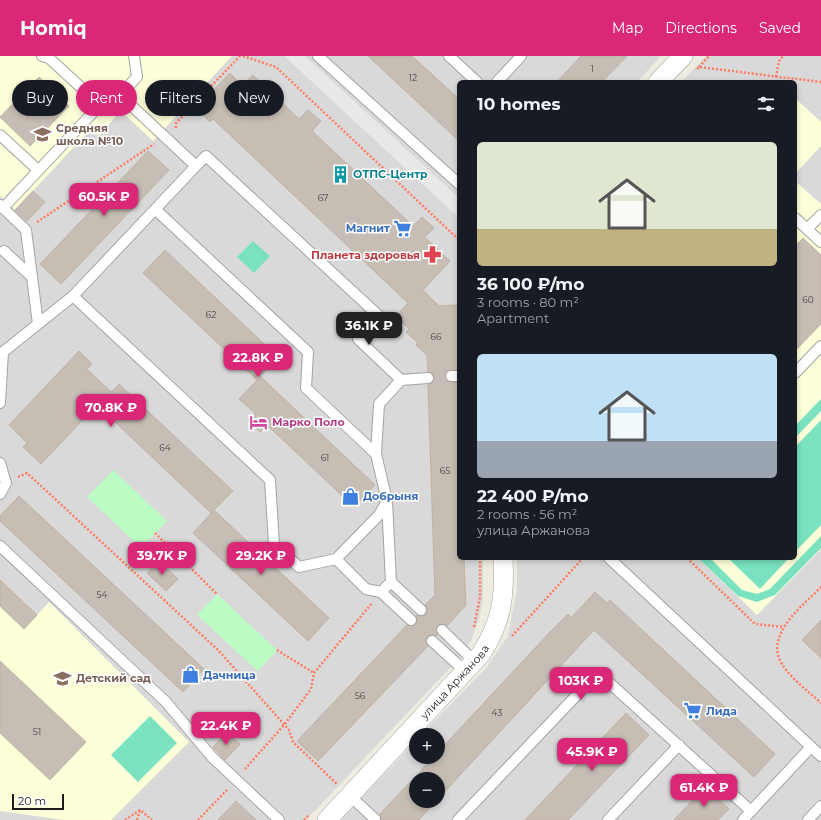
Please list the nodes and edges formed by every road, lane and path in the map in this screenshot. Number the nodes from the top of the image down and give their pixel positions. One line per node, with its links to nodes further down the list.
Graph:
1 (42, 56): 19 (lane)
2 (134, 56): 14 (lane)
3 (240, 56): 22 (path)
4 (243, 56): 35 (path)
5 (318, 56): 28 (lane)
6 (449, 56): 15 (lane)
7 (522, 56): 16 (lane)
8 (683, 56): 17 (street)
9 (709, 56): 11 (path)
10 (783, 56): 13 (path)
11 (699, 67): 12 (path); 13 (path)
12 (694, 72)
13 (776, 77): 18 (path)
14 (134, 80)
15 (475, 80)
16 (499, 80)
17 (660, 80)
18 (821, 82)
19 (76, 83)
20 (137, 111): 24 (lane)
21 (90, 116): 27 (lane)
22 (176, 123): 24 (path); 25 (path)
23 (0, 135): 27 (lane)
24 (164, 136): 25 (lane); 34 (path)
25 (175, 147): 26 (lane)
26 (196, 166): 30 (lane); 45 (lane)
27 (38, 170): 29 (lane)
28 (457, 182)
29 (2, 207): 34 (lane)
30 (156, 210): 39 (lane); 47 (lane)
31 (821, 215): 33 (lane)
32 (797, 220): 33 (lane)
33 (807, 229): 36 (lane)
34 (26, 230): 38 (lane)
35 (457, 238)
36 (821, 242)
37 (4, 251): 38 (lane)
38 (32, 277): 40 (lane)
39 (73, 296): 40 (lane); 54 (lane)
40 (38, 324): 42 (lane)
41 (821, 346): 43 (lane)
42 (1, 352): 46 (lane)
43 (797, 371)
44 (428, 378): 45 (lane)
45 (401, 380): 47 (lane)
46 (0, 403)
47 (376, 454): 51 (lane)
48 (0, 463): 49 (lane)
49 (6, 483): 50 (lane); 72 (path)
50 (0, 494)
51 (387, 501): 54 (lane); 59 (lane)
52 (155, 533): 62 (path)
53 (0, 546): 76 (lane)
54 (336, 559): 61 (lane)
55 (480, 560): 69 (path)
56 (503, 560): 69 (street, улица Аржанова)
57 (611, 560): 74 (lane)
58 (689, 560): 65 (path)
59 (391, 582): 61 (lane); 63 (lane)
60 (821, 587): 65 (path)
61 (381, 592): 64 (lane); 70 (path)
62 (217, 594)
63 (421, 610)
64 (411, 620)
65 (784, 627): 71 (path)
66 (442, 630): 69 (lane)
67 (432, 640): 69 (lane)
68 (277, 650): 70 (path)
69 (468, 661): 77 (street, улица Аржанова)
70 (314, 673): 72 (path)
71 (821, 703)
72 (284, 725): 76 (path); 77 (path)
73 (679, 745): 81 (lane); 90 (lane); 91 (lane)
74 (811, 747): 75 (lane); 81 (lane)
75 (821, 756)
76 (236, 780): 87 (path); 88 (lane)
77 (344, 786): 78 (path); 82 (street, улица Аржанова); 83 (lane)
78 (333, 790)
79 (821, 806): 93 (lane)
80 (140, 810): 84 (path); 85 (path); 86 (path)
81 (751, 811): 92 (lane)
82 (320, 815): 89 (path)
83 (375, 819)
84 (125, 820)
85 (136, 820)
86 (152, 820)
87 (198, 820)
88 (279, 820)
89 (304, 820)
90 (458, 820)
91 (608, 820)
92 (743, 820)
93 (808, 820)

